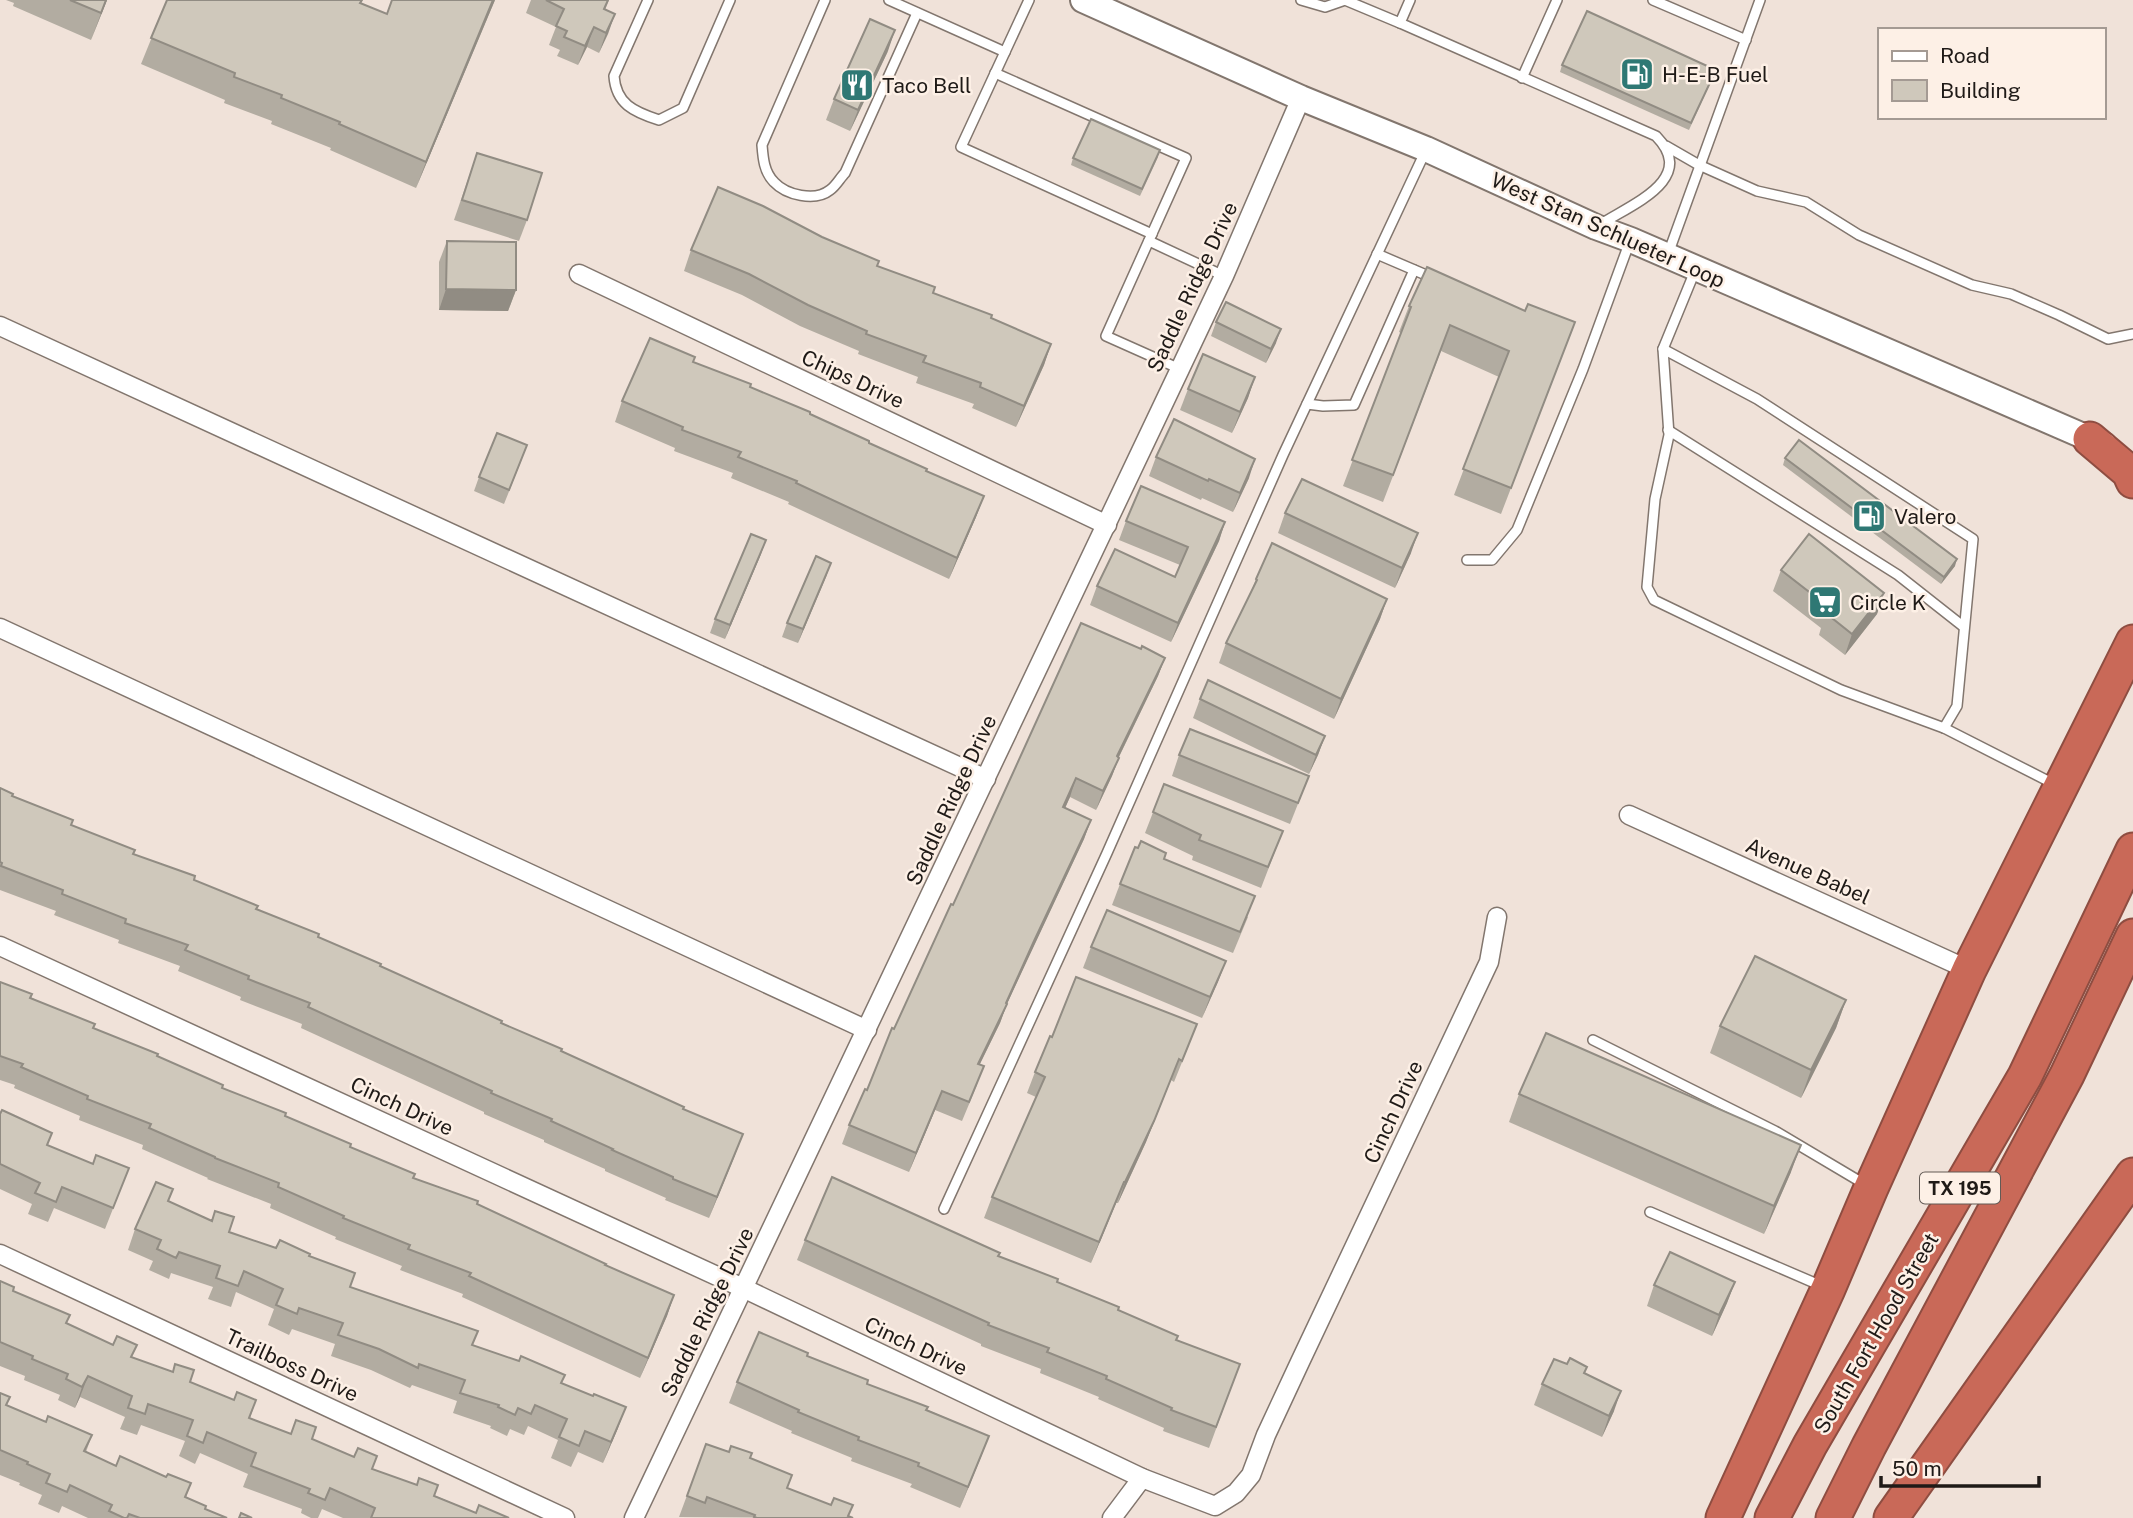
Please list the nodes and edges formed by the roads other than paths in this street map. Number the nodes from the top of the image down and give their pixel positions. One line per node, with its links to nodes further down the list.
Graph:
1 (648, 0): 2 (lane)
2 (730, 0)
3 (825, 0): 12 (lane)
4 (889, 0): 12 (lane)
5 (1029, 0): 15 (lane)
6 (1083, 0): 18 (main road, West Stan Schlueter Loop)
7 (1301, 0): 13 (lane)
8 (1410, 0): 13 (lane)
9 (1557, 0): 17 (lane)
10 (1653, 0): 14 (lane)
11 (1760, 0): 14 (lane)
12 (917, 13): 15 (lane)
13 (1400, 23): 17 (lane)
14 (1746, 40): 21 (lane)
15 (1005, 52): 16 (lane)
16 (995, 73): 23 (lane); 23 (lane)
17 (1522, 78): 19 (lane)
18 (1301, 98): 20 (main road, West Stan Schlueter Loop); 30 (street, Saddle Ridge Drive)
19 (1666, 146): 21 (lane); 22 (lane)
20 (1426, 149): 22 (main road, West Stan Schlueter Loop); 25 (lane)
21 (1699, 165): 26 (lane); 33 (lane)
22 (1597, 226): 24 (main road, West Stan Schlueter Loop)
23 (1150, 237): 30 (lane); 35 (lane)
24 (1631, 240): 26 (main road, West Stan Schlueter Loop); 43 (lane)
25 (1377, 254): 28 (lane); 36 (lane)
26 (1667, 256): 27 (main road, West Stan Schlueter Loop)
27 (1696, 269): 34 (lane); 38 (main road, West Stan Schlueter Loop)
28 (1415, 270): 31 (lane); 36 (lane)
29 (579, 274): 42 (street, Chips Drive)
30 (1224, 276): 35 (street, Saddle Ridge Drive)
31 (1437, 280)
32 (0, 326): 48 (street)
33 (2133, 334)
34 (1662, 349): 37 (lane); 44 (lane)
35 (1180, 369): 42 (street, Saddle Ridge Drive)
36 (1307, 404): 60 (lane)
37 (1668, 430): 44 (lane); 47 (lane)
38 (2090, 439): 39 (highway); 40 (main road, West Stan Schlueter Loop); 41 (highway)
39 (2133, 439)
40 (2133, 458)
41 (2133, 481)
42 (1107, 524): 48 (street, Saddle Ridge Drive)
43 (1467, 559)
44 (1964, 627): 47 (lane)
45 (0, 628): 56 (street)
46 (2133, 642): 49 (highway)
47 (1944, 728): 49 (lane)
48 (986, 779): 56 (street, Saddle Ridge Drive)
49 (2060, 787): 55 (highway)
50 (1629, 815): 55 (street, Avenue Babel)
51 (2133, 850): 70 (highway, South Fort Hood Street / TX 195)
52 (1497, 917): 65 (street, Cinch Drive)
53 (2133, 936): 71 (highway, South Fort Hood Street / TX 195)
54 (0, 946): 63 (street, Cinch Drive)
55 (1969, 970): 59 (highway)
56 (867, 1030): 63 (street, Saddle Ridge Drive)
57 (1593, 1040): 59 (lane)
58 (2133, 1175): 72 (highway)
59 (1871, 1188): 64 (highway)
60 (944, 1209)
61 (1650, 1212): 64 (lane)
62 (0, 1254): 66 (street, Trailboss Drive)
63 (743, 1288): 65 (street, Cinch Drive); 67 (street, Saddle Ridge Drive)
64 (1828, 1289): 69 (highway)
65 (1142, 1478): 68 (street)
66 (565, 1518)
67 (634, 1518)
68 (1112, 1518)
69 (1723, 1518)
70 (1772, 1518)
71 (1833, 1518)
72 (1891, 1518)

